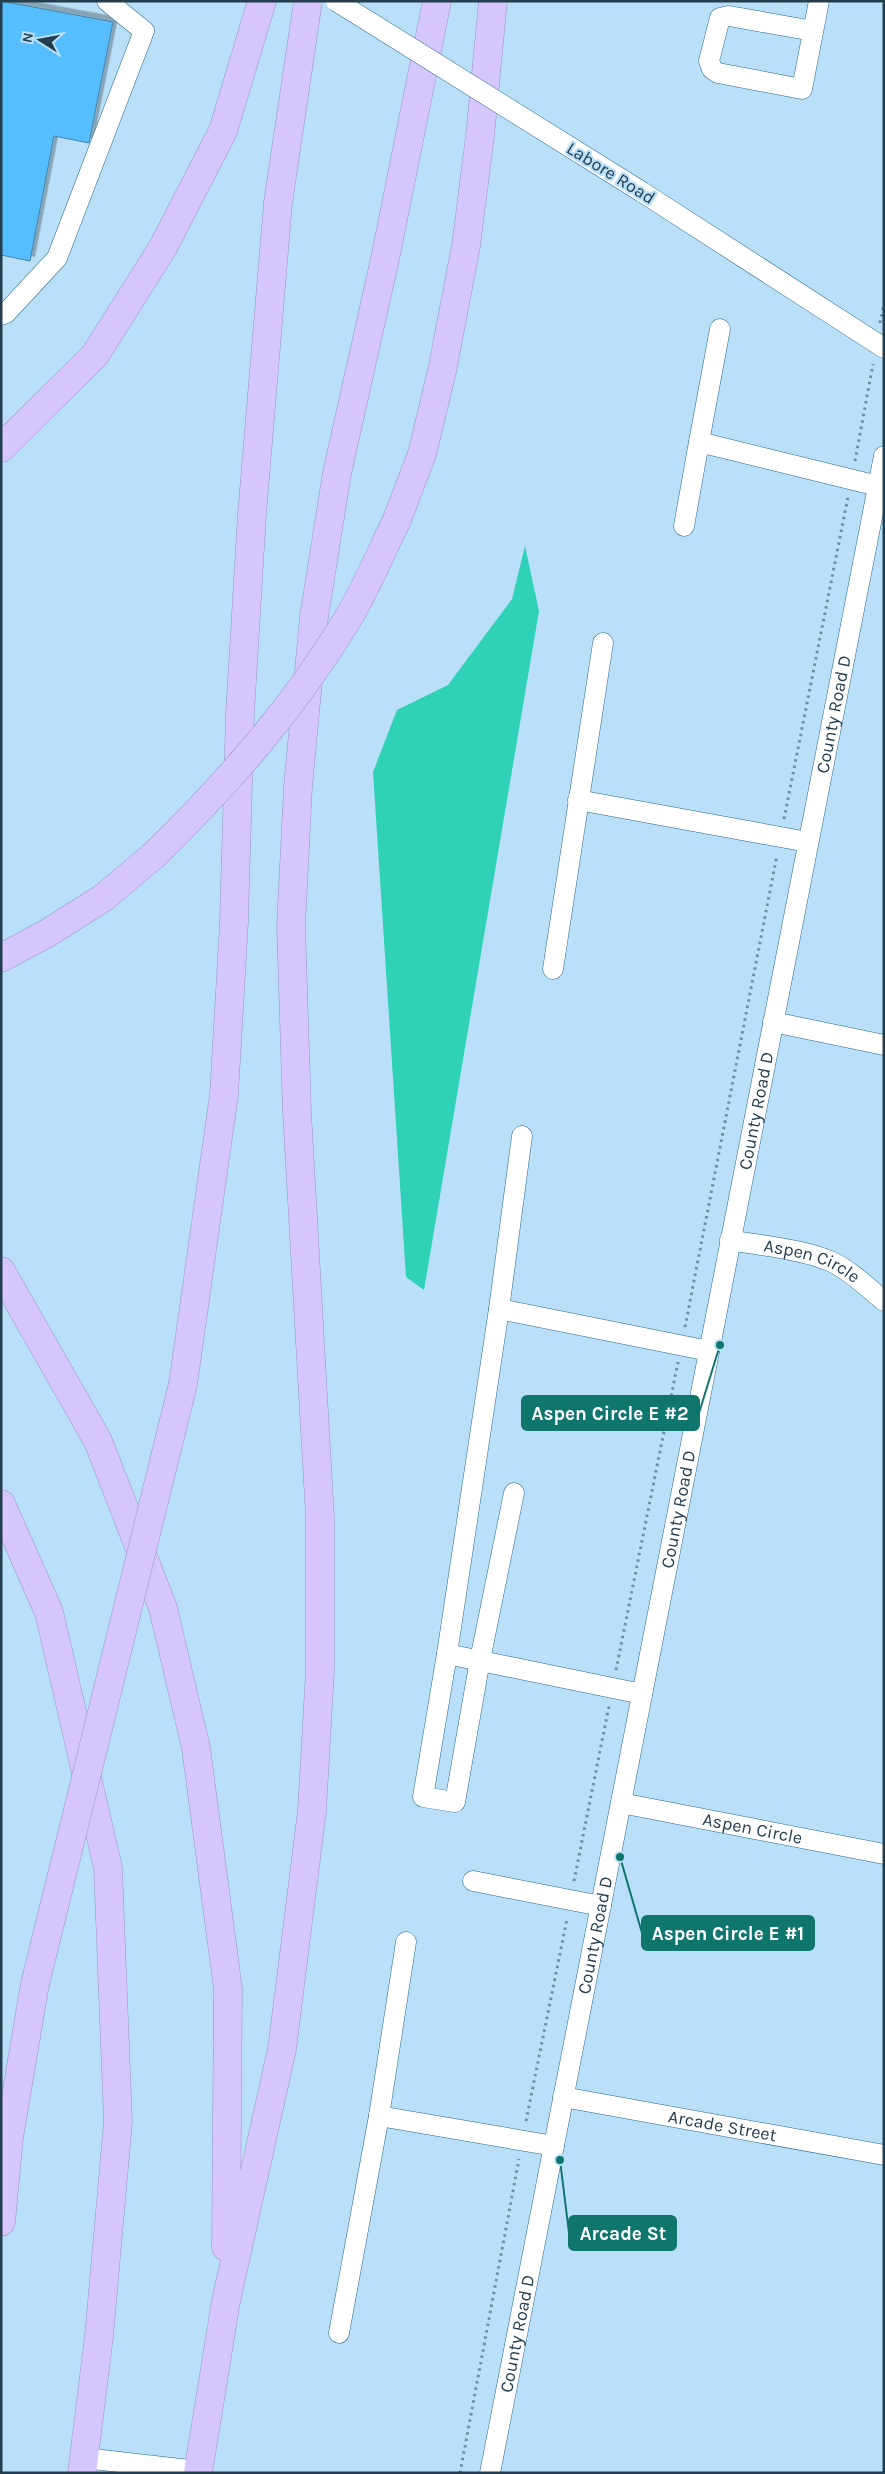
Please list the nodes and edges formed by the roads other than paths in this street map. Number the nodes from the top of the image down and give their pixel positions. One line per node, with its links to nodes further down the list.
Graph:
1 (107, 1): 9 (street)
2 (262, 1): 13 (highway)
3 (308, 1): 44 (highway, bridge)
4 (336, 1): 11 (street, Labore Road, bridge)
5 (437, 1): 45 (highway)
6 (493, 1): 20 (highway, bridge)
7 (819, 1): 8 (street)
8 (813, 32): 8 (street)
9 (1, 314)
10 (720, 329): 12 (street)
11 (880, 345)
12 (699, 442): 15 (street); 16 (street)
13 (1, 448)
14 (884, 456): 15 (street, County Road D)
15 (878, 486): 19 (street, County Road D)
16 (684, 526)
17 (603, 643): 18 (street)
18 (578, 800): 19 (street); 21 (street)
19 (808, 842): 22 (street, County Road D)
20 (1, 958)
21 (553, 969)
22 (773, 1022): 23 (street); 25 (street, County Road D)
23 (884, 1045)
24 (522, 1136): 28 (street)
25 (730, 1240): 27 (street, Aspen Circle); 29 (street, County Road D)
26 (1, 1271): 45 (highway)
27 (884, 1301)
28 (499, 1309): 29 (street); 32 (street)
29 (709, 1351): 34 (street, County Road D)
30 (514, 1494): 33 (street)
31 (1, 1504): 47 (highway)
32 (447, 1654): 33 (street); 33 (street)
33 (480, 1660): 34 (street)
34 (642, 1694): 35 (street, County Road D)
35 (621, 1803): 36 (street, Aspen Circle); 38 (street, County Road D)
36 (884, 1854)
37 (472, 1881): 38 (street)
38 (601, 1906): 40 (street, County Road D)
39 (406, 1942): 41 (street)
40 (563, 2097): 42 (street, County Road D); 43 (street, Arcade Street)
41 (379, 2116): 42 (street); 46 (street)
42 (554, 2146): 49 (street, County Road D)
43 (884, 2155)
44 (1, 2222)
45 (226, 2302): 48 (highway)
46 (339, 2333)
47 (83, 2465): 48 (street)
48 (198, 2472)
49 (490, 2473)

